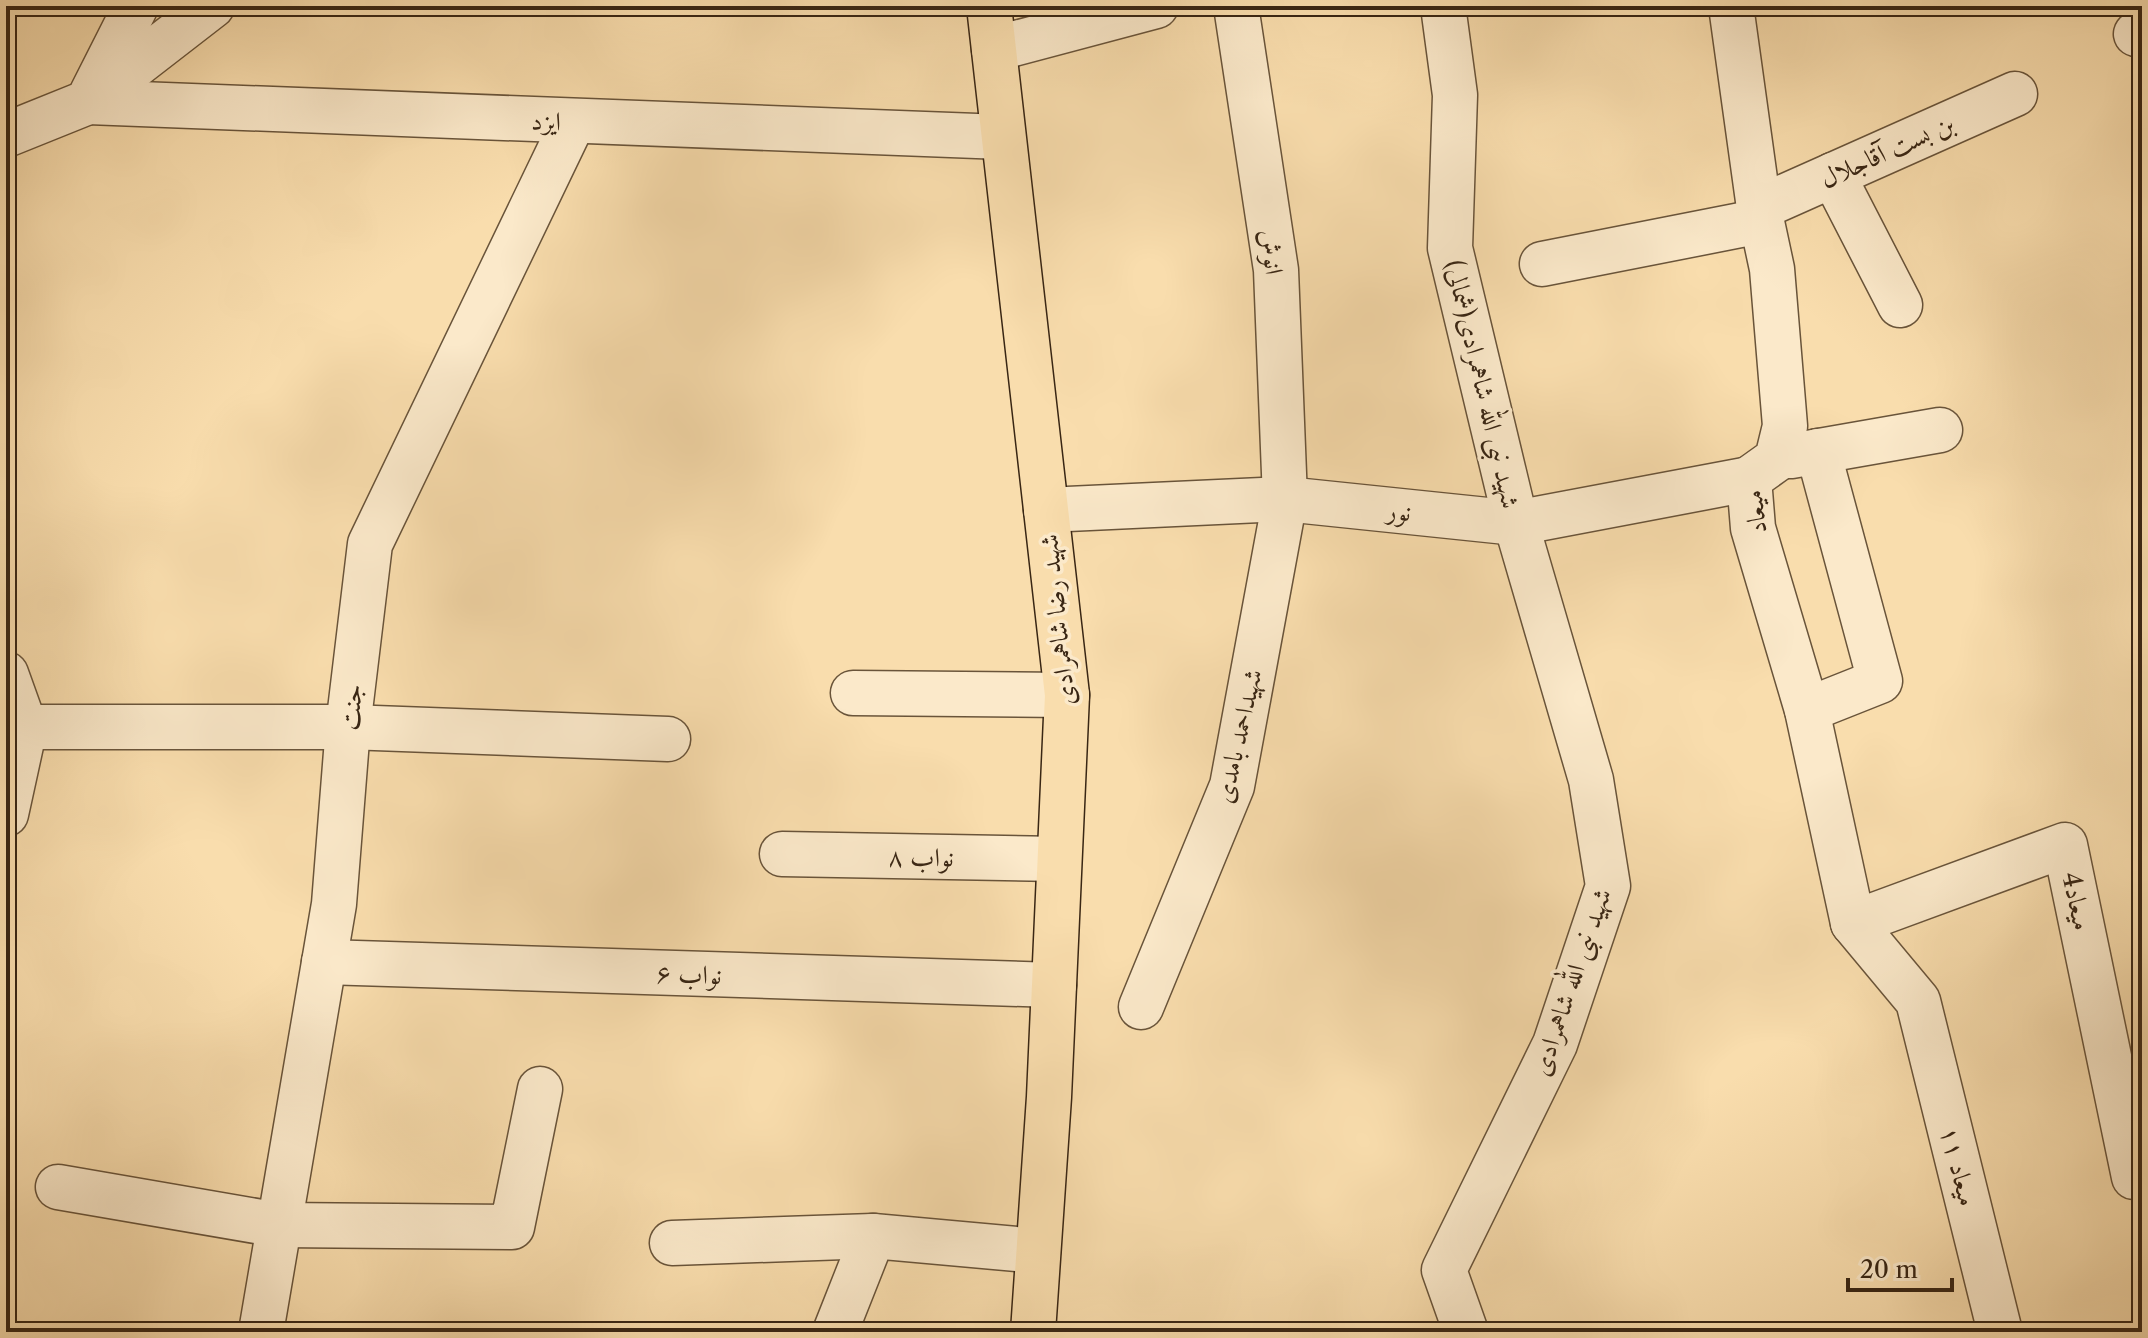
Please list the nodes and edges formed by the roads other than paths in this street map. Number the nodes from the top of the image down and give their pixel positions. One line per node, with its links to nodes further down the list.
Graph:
1 (136, 6): 10 (street)
2 (212, 6): 10 (street)
3 (989, 6): 8 (main road, شهید رضا شاهمرادی)
4 (1156, 6): 8 (street)
5 (1236, 6): 20 (street, انوش)
6 (1443, 6): 22 (street, شهید نبی الله شاهمرادی(شمالی))
7 (1731, 6): 15 (street, میعاد)
8 (994, 49): 13 (main road, شهید رضا شاهمرادی)
9 (2015, 94): 14 (street, بن بست آقاجلال)
10 (88, 102): 11 (street, ایزد); 12 (street)
11 (573, 122): 13 (street, ایزد); 28 (street, جنت)
12 (6, 135)
13 (1003, 137): 21 (main road, شهید رضا شاهمرادی)
14 (1833, 175): 15 (street, بن بست آقاجلال); 17 (street)
15 (1760, 214): 16 (street, بن بست آقاجلال); 19 (street, میعاد)
16 (1542, 264)
17 (1900, 305)
18 (1940, 430): 19 (street, نور)
19 (1781, 463): 22 (street, نور); 26 (street, میعاد); 26 (street)
20 (1285, 499): 21 (street, نور); 22 (street, نور); 37 (street, شهیداحمد بامدی)
21 (1046, 510): 25 (main road, شهید رضا شاهمرادی)
22 (1516, 523): 49 (street, شهید نبی الله شاهمرادی)
23 (6, 674): 27 (street)
24 (853, 693): 25 (street)
25 (1067, 695): 32 (main road, شهید رضا شاهمرادی)
26 (1807, 710): 33 (street, میعاد)
27 (25, 727): 28 (street); 30 (street)
28 (348, 727): 29 (street); 34 (street, جنت)
29 (668, 739)
30 (6, 814)
31 (782, 854): 32 (street, نواب ۸)
32 (1059, 859): 35 (main road, شهید رضا شاهمرادی)
33 (1853, 923): 36 (street, میعاد); 39 (street, میعاد4)
34 (324, 962): 35 (street, نواب ۶); 41 (street, جنت)
35 (1054, 985): 44 (main road, شهید رضا شاهمرادی)
36 (1918, 1001): 45 (street, میعاد ۱۱)
37 (1141, 1007)
38 (540, 1089): 41 (street)
39 (2134, 1177)
40 (58, 1187): 41 (street)
41 (279, 1225): 46 (street, جنت)
42 (873, 1236): 43 (street); 44 (street); 47 (street)
43 (672, 1243)
44 (1038, 1251): 48 (main road, شهید رضا شاهمرادی)
45 (1998, 1331)
46 (261, 1332)
47 (835, 1332)
48 (1033, 1332)
49 (1466, 1332)

